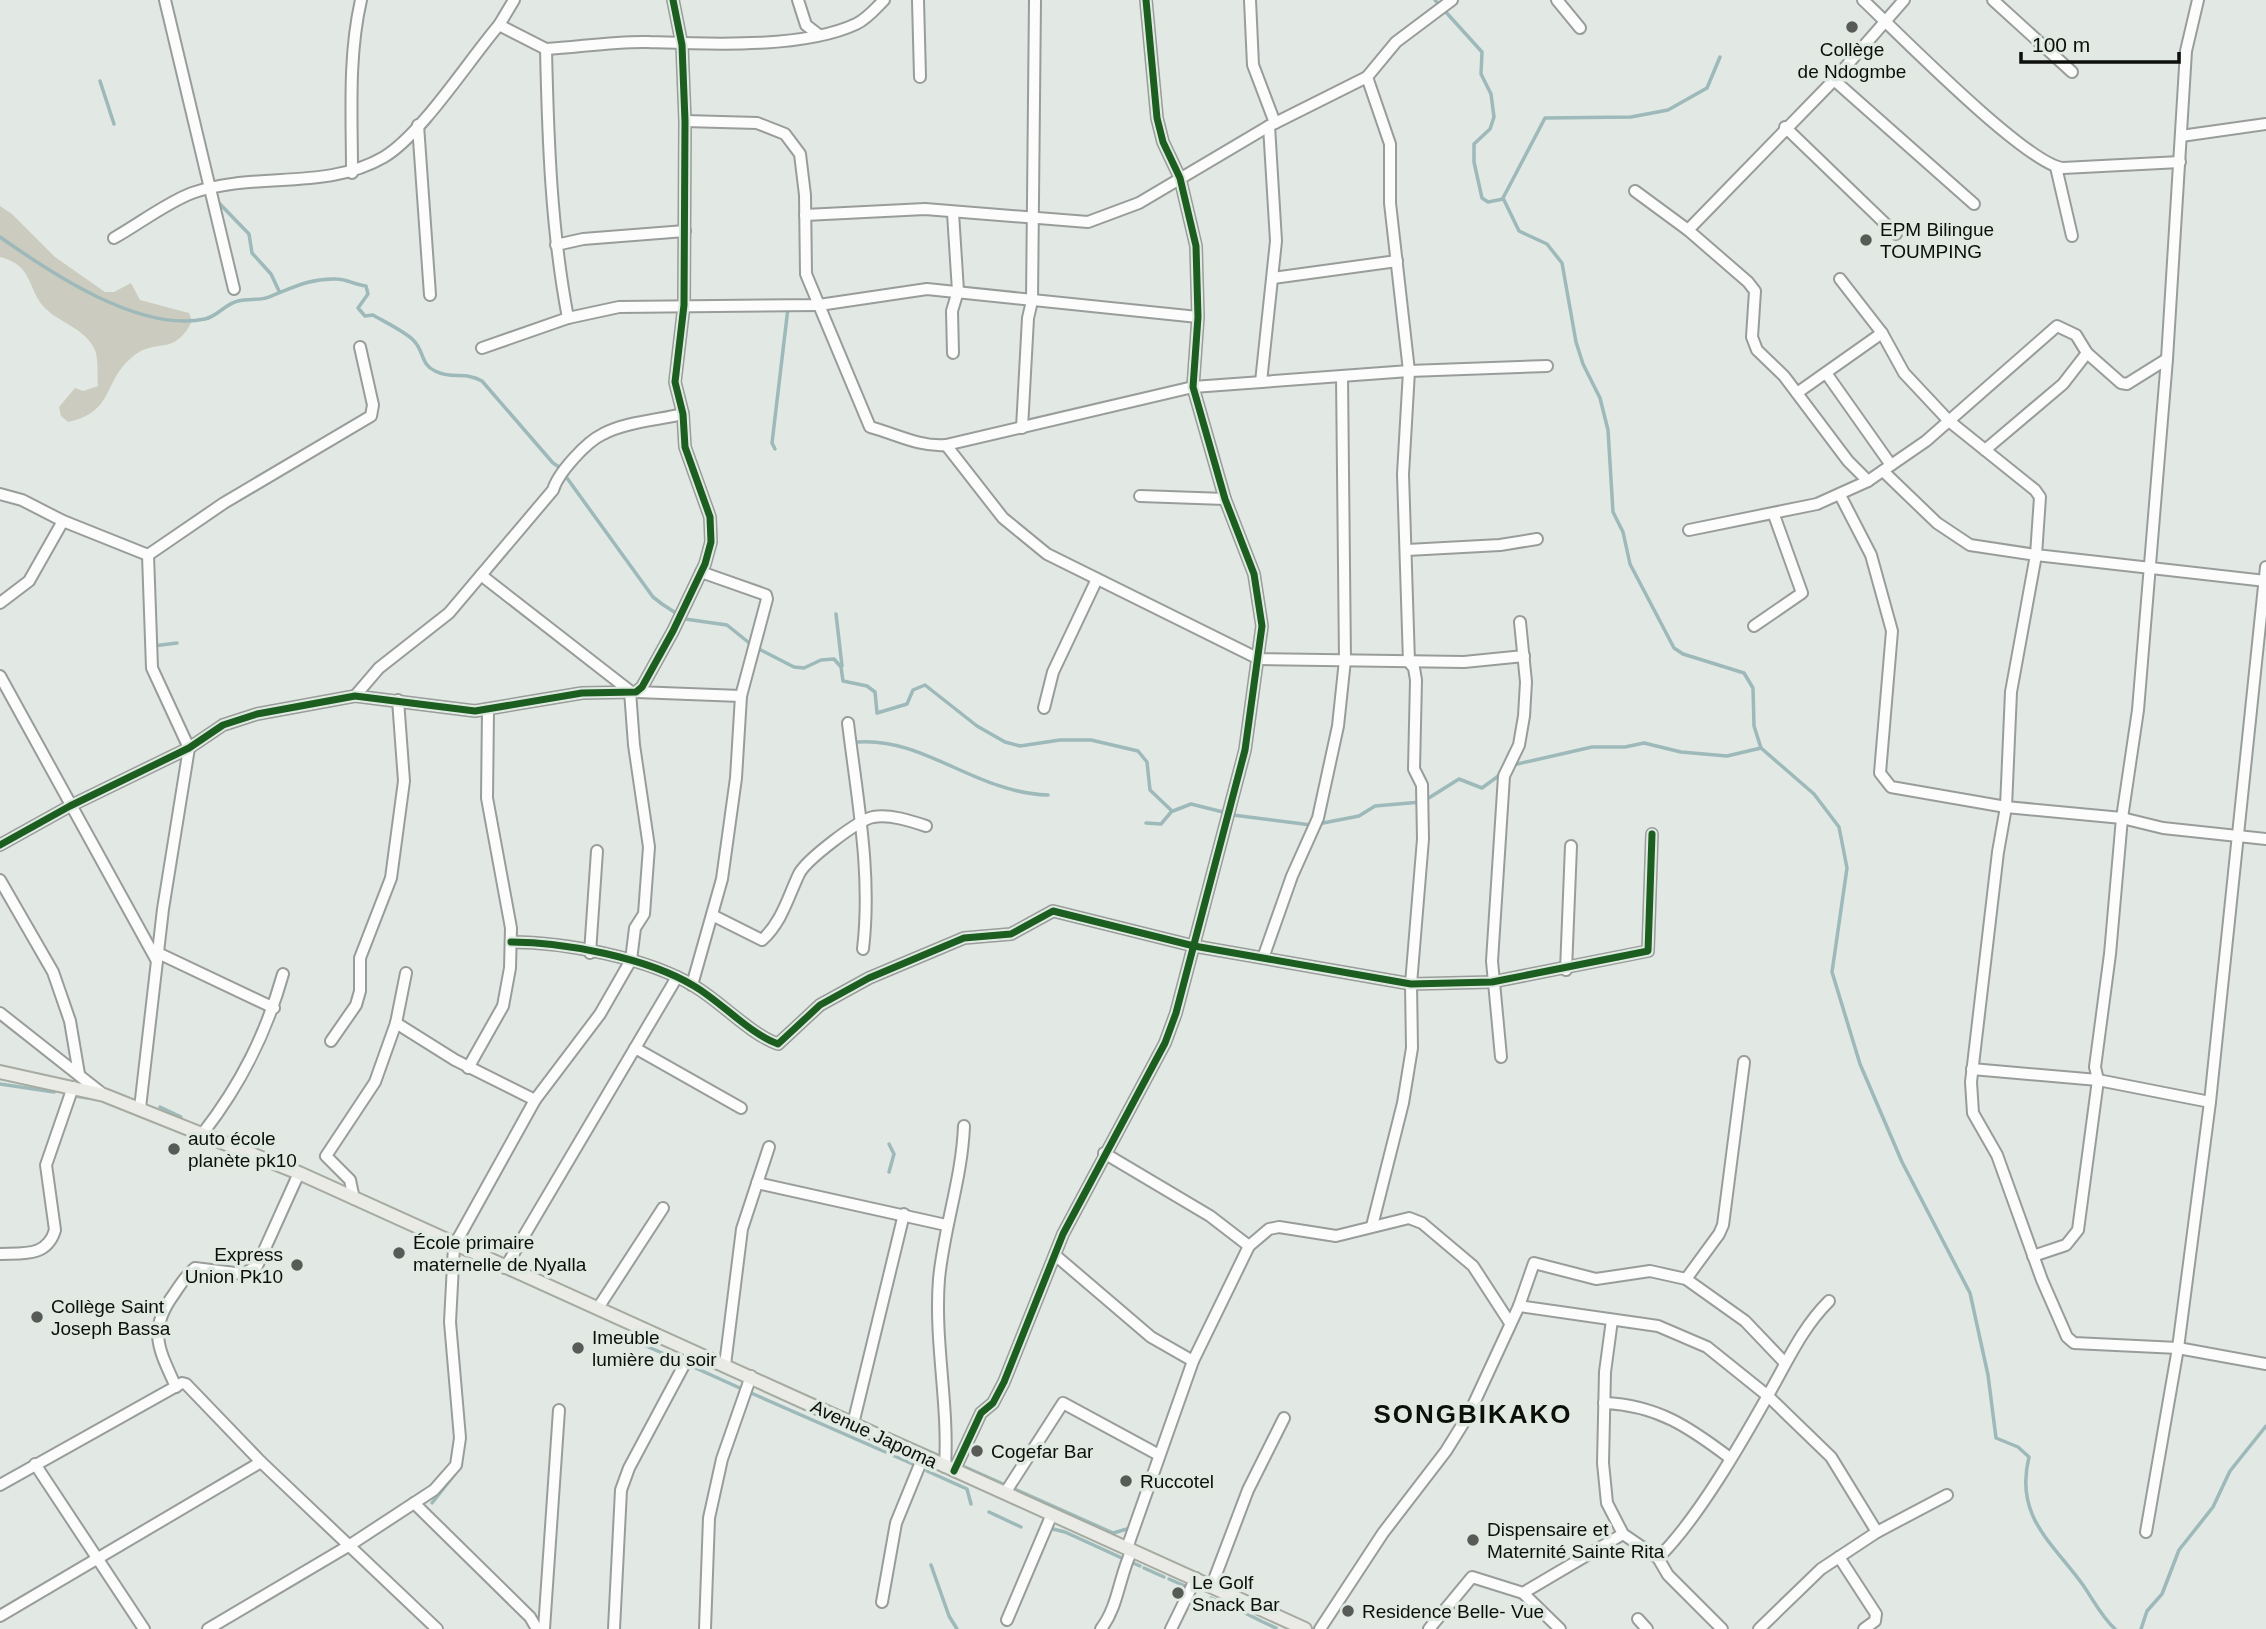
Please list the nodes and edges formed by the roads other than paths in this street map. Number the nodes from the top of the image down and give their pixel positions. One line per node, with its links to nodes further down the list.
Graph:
1 (165, 0): 37 (street)
2 (361, 0): 35 (street)
3 (514, 0): 18 (street)
4 (673, 0): 21 (street)
5 (798, 0): 20 (street)
6 (884, 0): 20 (street)
7 (918, 0): 24 (street)
8 (1035, 0): 42 (street)
9 (1146, 0): 36 (street)
10 (1250, 0): 30 (street)
11 (1452, 0): 25 (street)
12 (1557, 0): 19 (street)
13 (1863, 0): 17 (street)
14 (1904, 0): 17 (street)
15 (1993, 0): 23 (street)
16 (2198, 0): 32 (street)
17 (1885, 21): 26 (street); 34 (street)
18 (499, 25): 22 (street); 29 (street)
19 (1580, 28)
20 (819, 35): 21 (street)
21 (682, 45): 22 (street); 27 (street)
22 (546, 49): 48 (street)
23 (2072, 72)
24 (920, 77)
25 (1367, 77): 30 (street); 49 (street)
26 (1834, 80): 31 (street); 39 (street)
27 (685, 121): 41 (street); 44 (street)
28 (2266, 124): 32 (street)
29 (418, 125): 35 (street); 54 (street)
30 (1272, 125): 36 (street); 50 (street)
31 (1785, 127): 43 (street); 45 (street)
32 (2182, 136): 33 (street)
33 (2180, 162): 34 (street); 65 (street)
34 (2056, 167): 46 (street)
35 (352, 173): 37 (street)
36 (1180, 178): 42 (street); 58 (street)
37 (209, 190): 47 (street); 52 (street)
38 (1635, 191): 43 (street)
39 (1974, 204)
40 (953, 213): 41 (street); 42 (street); 53 (street)
41 (804, 215): 57 (street)
42 (1034, 219): 55 (street)
43 (1688, 230): 72 (street)
44 (685, 231): 48 (street); 56 (street)
45 (1896, 234)
46 (2072, 236)
47 (114, 238)
48 (556, 245): 59 (street)
49 (1397, 261): 50 (street); 67 (street)
50 (1273, 278): 70 (street)
51 (1840, 279): 60 (street)
52 (234, 289)
53 (958, 291): 55 (street); 57 (street); 63 (street)
54 (430, 295)
55 (1032, 301): 58 (street); 75 (street)
56 (684, 305): 57 (street); 59 (street); 73 (street)
57 (819, 305): 76 (street)
58 (1198, 317): 71 (street)
59 (568, 318): 62 (street)
60 (1882, 333): 68 (street); 74 (street)
61 (360, 346): 89 (street)
62 (482, 348)
63 (953, 353)
64 (2087, 353): 65 (street); 74 (street); 77 (street)
65 (2167, 359): 91 (street)
66 (1547, 366): 67 (street)
67 (1409, 371): 69 (street); 88 (street)
68 (1826, 373): 72 (street); 78 (street)
69 (1342, 376): 70 (street); 102 (street)
70 (1261, 382): 71 (street)
71 (1193, 387): 75 (street); 83 (street)
72 (1797, 393): 79 (street)
73 (683, 414): 93 (street); 94 (street)
74 (1949, 421): 77 (street); 78 (street)
75 (1022, 428): 76 (street)
76 (946, 445): 95 (street)
77 (1986, 450): 90 (street)
78 (1887, 468): 79 (street); 90 (street)
79 (1868, 481): 81 (street)
80 (0, 494): 85 (street)
81 (1840, 495): 84 (street); 114 (street)
82 (1140, 496): 83 (street)
83 (1225, 499): 101 (street)
84 (1774, 515): 86 (street); 99 (street)
85 (63, 521): 89 (street); 97 (street)
86 (1689, 530)
87 (1537, 539): 88 (street)
88 (1407, 550): 103 (street)
89 (148, 555): 112 (street)
90 (2036, 555): 91 (street); 114 (street)
91 (2147, 566): 96 (street); 115 (street)
92 (2266, 567): 96 (street)
93 (701, 572): 105 (street); 107 (street)
94 (481, 575): 105 (street); 106 (street)
95 (1097, 579): 101 (street); 109 (street)
96 (2266, 581): 119 (street)
97 (0, 603)
98 (1520, 622): 100 (street)
99 (1754, 626)
100 (1524, 656): 103 (street); 137 (street)
101 (1259, 659): 102 (street); 127 (street)
102 (1345, 660): 103 (street); 131 (street)
103 (1409, 662): 138 (street)
104 (0, 676): 113 (street)
105 (633, 692): 107 (street); 110 (street); 132 (street)
106 (355, 696): 108 (street); 112 (street)
107 (741, 696): 125 (street)
108 (398, 701): 110 (street); 143 (street)
109 (1044, 708)
110 (488, 710): 126 (street)
111 (848, 723): 116 (street)
112 (189, 748): 113 (street); 130 (street)
113 (70, 806): 121 (street); 130 (street)
114 (2006, 807): 115 (street); 148 (street)
115 (2122, 818): 119 (street); 151 (street)
116 (860, 823): 117 (street); 125 (street); 128 (street)
117 (926, 826)
118 (1652, 834): 133 (street)
119 (2237, 837): 120 (street); 155 (street)
120 (2266, 839)
121 (0, 845)
122 (1571, 846): 133 (street)
123 (597, 851): 129 (street)
124 (0, 880): 150 (street)
125 (712, 915): 139 (street)
126 (511, 942): 129 (street); 147 (street)
127 (1194, 946): 131 (street); 139 (street); 161 (street)
128 (863, 949)
129 (590, 953): 132 (street)
130 (157, 957): 140 (street); 156 (street)
131 (1263, 958): 138 (street)
132 (631, 960): 136 (street); 154 (street)
133 (1566, 970): 137 (street)
134 (406, 973): 142 (street)
135 (283, 974): 140 (street)
136 (677, 977): 139 (street); 144 (street)
137 (1492, 982): 138 (street); 145 (street)
138 (1411, 984): 168 (street)
139 (692, 985)
140 (274, 1007): 159 (street)
141 (0, 1013): 150 (street)
142 (396, 1023): 147 (street); 164 (street)
143 (331, 1041)
144 (635, 1048): 157 (street); 174 (street)
145 (1501, 1057)
146 (1744, 1062): 175 (street)
147 (468, 1068): 154 (street)
148 (1972, 1069): 151 (street); 173 (street)
149 (0, 1072): 152 (main road, Avenue Japoma)
150 (79, 1074): 153 (street)
151 (2098, 1080): 155 (street); 173 (street)
152 (74, 1087): 153 (main road, Avenue Japoma); 171 (street)
153 (104, 1095): 156 (main road, Avenue Japoma)
154 (535, 1100): 169 (street)
155 (2210, 1102): 181 (street)
156 (140, 1108): 159 (main road, Avenue Japoma)
157 (741, 1108)
158 (964, 1126): 167 (street)
159 (203, 1133): 162 (main road, Avenue Japoma)
160 (769, 1147): 163 (street)
161 (1104, 1153): 170 (street); 172 (street)
162 (299, 1173): 164 (main road, Avenue Japoma); 188 (street)
163 (757, 1183): 166 (street); 186 (street)
164 (354, 1199): 169 (main road, Avenue Japoma)
165 (663, 1208): 178 (street)
166 (904, 1214): 167 (street); 193 (street)
167 (946, 1225): 199 (street)
168 (1372, 1226): 170 (street); 180 (street)
169 (454, 1246): 174 (main road, Avenue Japoma); 203 (street)
170 (1249, 1246): 183 (street)
171 (0, 1254)
172 (1055, 1255): 183 (street); 199 (street)
173 (2033, 1256): 181 (street)
174 (505, 1268): 178 (main road, Avenue Japoma)
175 (1686, 1279): 177 (street); 184 (street)
176 (1829, 1301): 184 (street)
177 (1519, 1306): 179 (street); 180 (street)
178 (598, 1308): 182 (main road, Avenue Japoma)
179 (1612, 1320): 189 (street); 190 (street)
180 (1510, 1323): 230 (street)
181 (2178, 1348): 185 (street); 206 (street)
182 (691, 1352): 186 (main road, Avenue Japoma); 225 (street)
183 (1193, 1361): 194 (street)
184 (1785, 1363): 189 (street)
185 (2266, 1364)
186 (725, 1365): 187 (main road, Avenue Japoma)
187 (751, 1376): 193 (main road, Avenue Japoma); 226 (street)
188 (176, 1387): 197 (street); 198 (street)
189 (1768, 1396): 196 (street); 205 (street)
190 (1604, 1403): 196 (street); 207 (street)
191 (559, 1410): 224 (street)
192 (1284, 1418): 214 (street)
193 (853, 1424): 195 (main road, Avenue Japoma)
194 (1159, 1455): 201 (street); 209 (street)
195 (923, 1457): 199 (main road, Avenue Japoma); 216 (street)
196 (1730, 1458): 211 (street)
197 (261, 1462): 208 (street); 212 (street)
198 (35, 1464): 200 (street); 212 (street)
199 (950, 1469): 201 (main road, Avenue Japoma)
200 (0, 1485)
201 (1004, 1493): 204 (main road, Avenue Japoma)
202 (1947, 1495): 205 (street)
203 (414, 1503): 208 (street); 223 (street)
204 (1052, 1514): 209 (main road, Avenue Japoma); 219 (street)
205 (1877, 1532): 210 (street)
206 (2146, 1532)
207 (1623, 1534): 211 (street); 215 (street)
208 (351, 1545): 221 (street); 222 (street)
209 (1129, 1549): 213 (main road, Avenue Japoma); 227 (street)
210 (1839, 1557): 235 (street); 236 (street)
211 (1658, 1558): 234 (street)
212 (97, 1559): 217 (street); 220 (street)
213 (1196, 1578): 214 (main road, Avenue Japoma); 228 (street)
214 (1212, 1585): 229 (main road, Avenue Japoma)
215 (1523, 1593): 231 (street); 232 (street)
216 (882, 1602)
217 (0, 1616)
218 (1638, 1619): 233 (street)
219 (1007, 1620)
220 (145, 1629)
221 (208, 1629)
222 (438, 1629)
223 (537, 1629)
224 (544, 1629)
225 (614, 1629)
226 (705, 1629)
227 (1101, 1629)
228 (1171, 1629)
229 (1305, 1629)
230 (1320, 1629)
231 (1429, 1629)
232 (1560, 1629)
233 (1647, 1629)
234 (1722, 1629)
235 (1759, 1629)
236 (1864, 1629)

